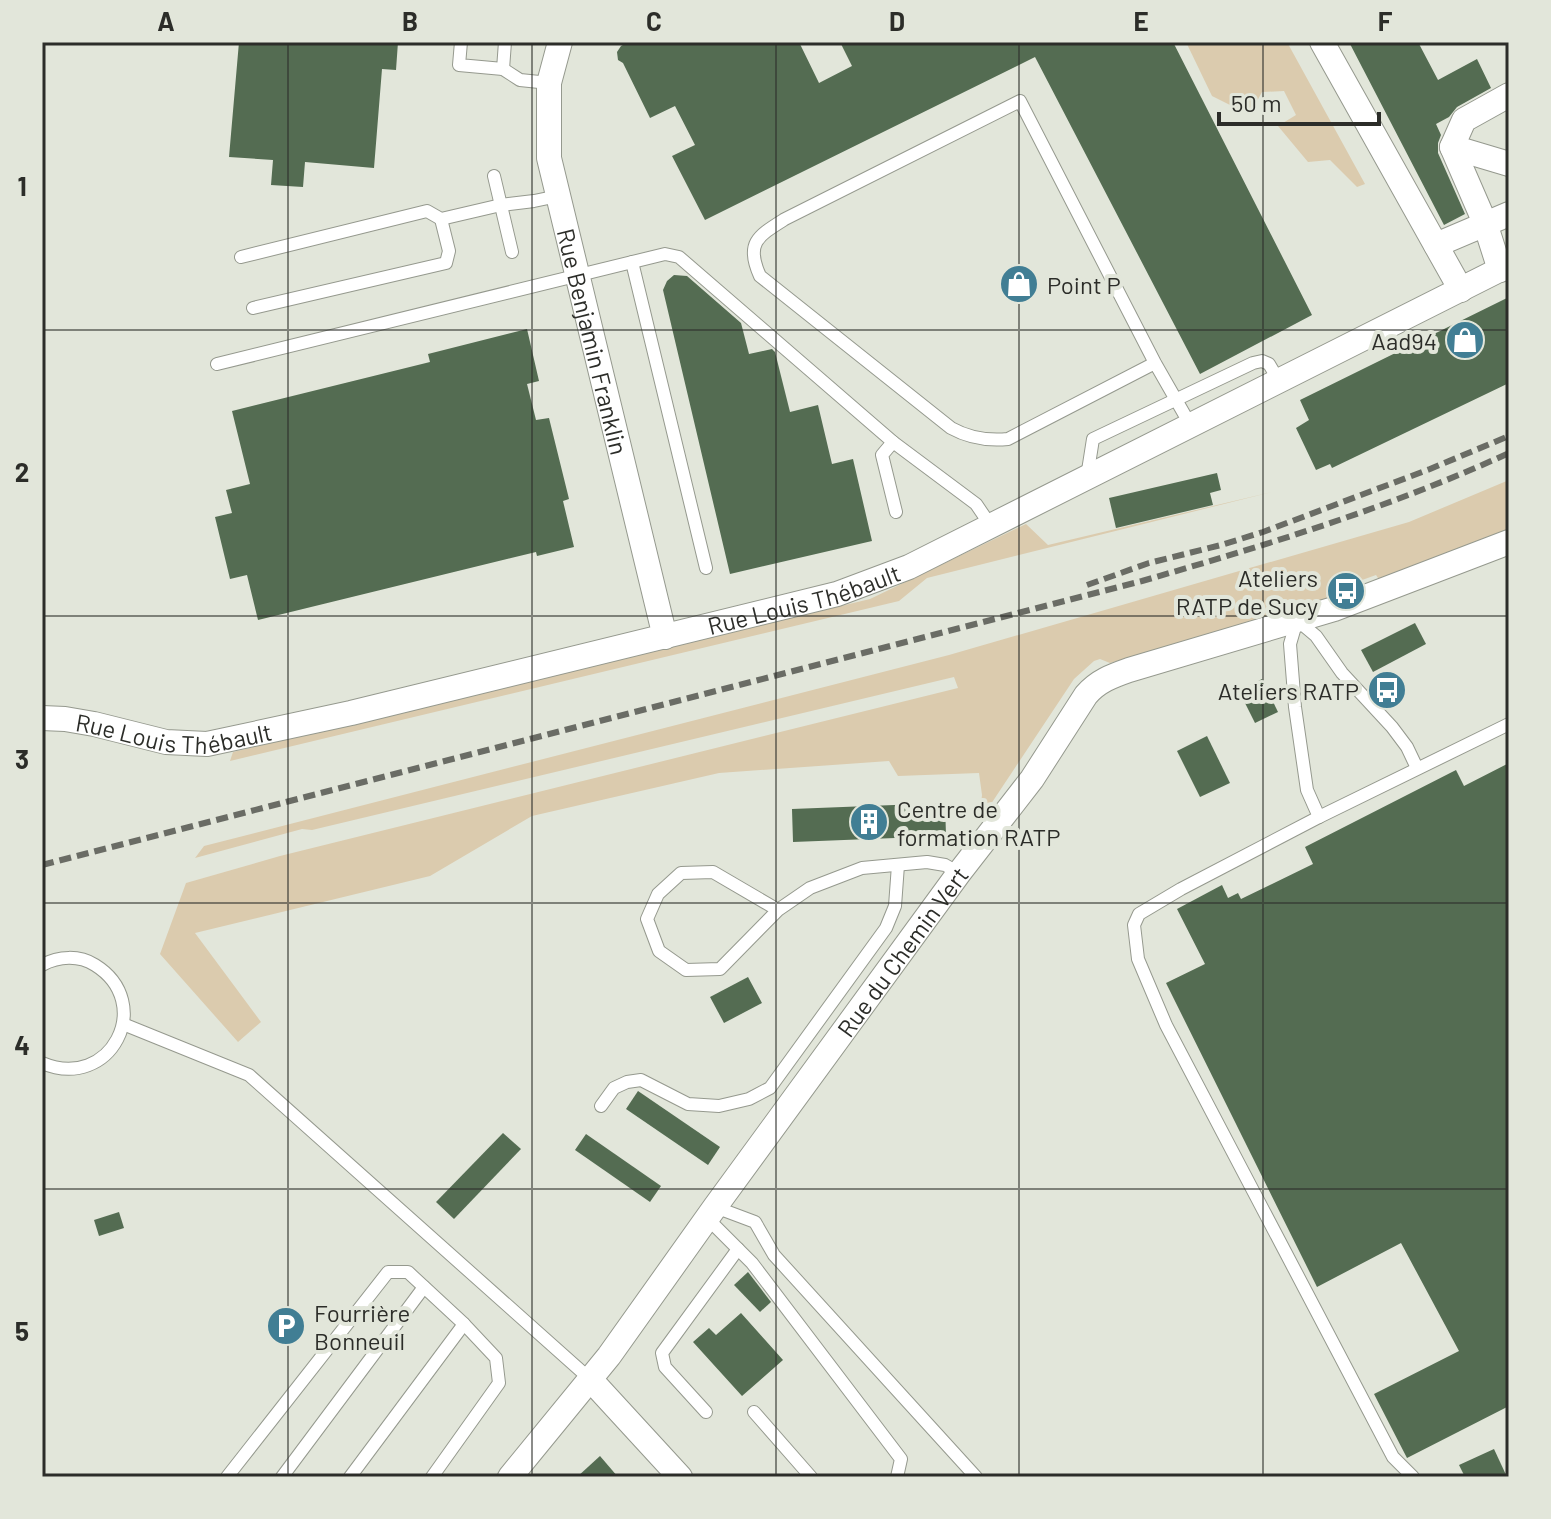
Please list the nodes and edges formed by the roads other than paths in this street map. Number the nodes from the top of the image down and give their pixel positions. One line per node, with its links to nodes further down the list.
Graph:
1 (461, 42): 5 (lane)
2 (505, 42): 5 (lane)
3 (560, 42): 6 (street, Rue Benjamin Franklin)
4 (1322, 42): 16 (street)
5 (503, 69): 6 (lane)
6 (549, 83): 11 (street, Rue Benjamin Franklin)
7 (1509, 95): 8 (street)
8 (1452, 147): 9 (street); 15 (street)
9 (1509, 164)
10 (494, 176): 12 (lane)
11 (558, 196): 12 (lane); 21 (street, Rue Benjamin Franklin)
12 (501, 205): 14 (lane); 17 (lane)
13 (1509, 214): 15 (street)
14 (441, 219): 18 (lane); 23 (lane)
15 (1485, 223): 16 (street); 20 (street)
16 (1436, 245): 22 (street)
17 (512, 252)
18 (241, 257)
19 (632, 262): 21 (lane); 29 (lane); 34 (lane)
20 (1505, 268): 22 (street, Rue Louis Thébault)
21 (578, 276): 25 (lane); 36 (street, Rue Benjamin Franklin)
22 (1461, 290): 26 (street, Rue Louis Thébault)
23 (253, 308)
24 (1155, 363): 24 (lane); 27 (lane)
25 (217, 364)
26 (1279, 381): 27 (lane); 28 (street, Rue Louis Thébault)
27 (1175, 399): 28 (lane); 30 (lane)
28 (1191, 426): 30 (street, Rue Louis Thébault)
29 (893, 442): 31 (lane); 32 (lane)
30 (1086, 478): 32 (street, Rue Louis Thébault)
31 (896, 512)
32 (991, 526): 36 (street, Rue Louis Thébault)
33 (1509, 542): 35 (street, Rue du Chemin Vert)
34 (706, 568)
35 (1297, 620): 39 (lane); 40 (lane); 42 (street, Rue du Chemin Vert)
36 (665, 637): 37 (street, Rue Louis Thébault)
37 (42, 718)
38 (1509, 724): 39 (lane)
39 (1417, 768): 40 (lane)
40 (1319, 817): 64 (lane)
41 (898, 865): 42 (lane); 43 (lane); 47 (lane)
42 (959, 873): 48 (street, Rue du Chemin Vert)
43 (778, 910): 43 (lane)
44 (42, 965): 45 (lane)
45 (123, 1024): 46 (lane); 52 (lane)
46 (42, 1063)
47 (601, 1106)
48 (711, 1213): 49 (lane); 52 (street, Rue du Chemin Vert); 63 (lane)
49 (738, 1249): 53 (lane); 62 (lane)
50 (424, 1287): 51 (lane); 55 (lane); 56 (lane)
51 (464, 1324): 57 (lane); 58 (lane)
52 (590, 1379): 59 (street, Rue du Chemin Vert); 60 (street)
53 (706, 1412)
54 (754, 1412): 61 (lane)
55 (227, 1477)
56 (282, 1477)
57 (350, 1477)
58 (432, 1477)
59 (510, 1477)
60 (680, 1477)
61 (811, 1477)
62 (897, 1477)
63 (976, 1477)
64 (1413, 1477)

